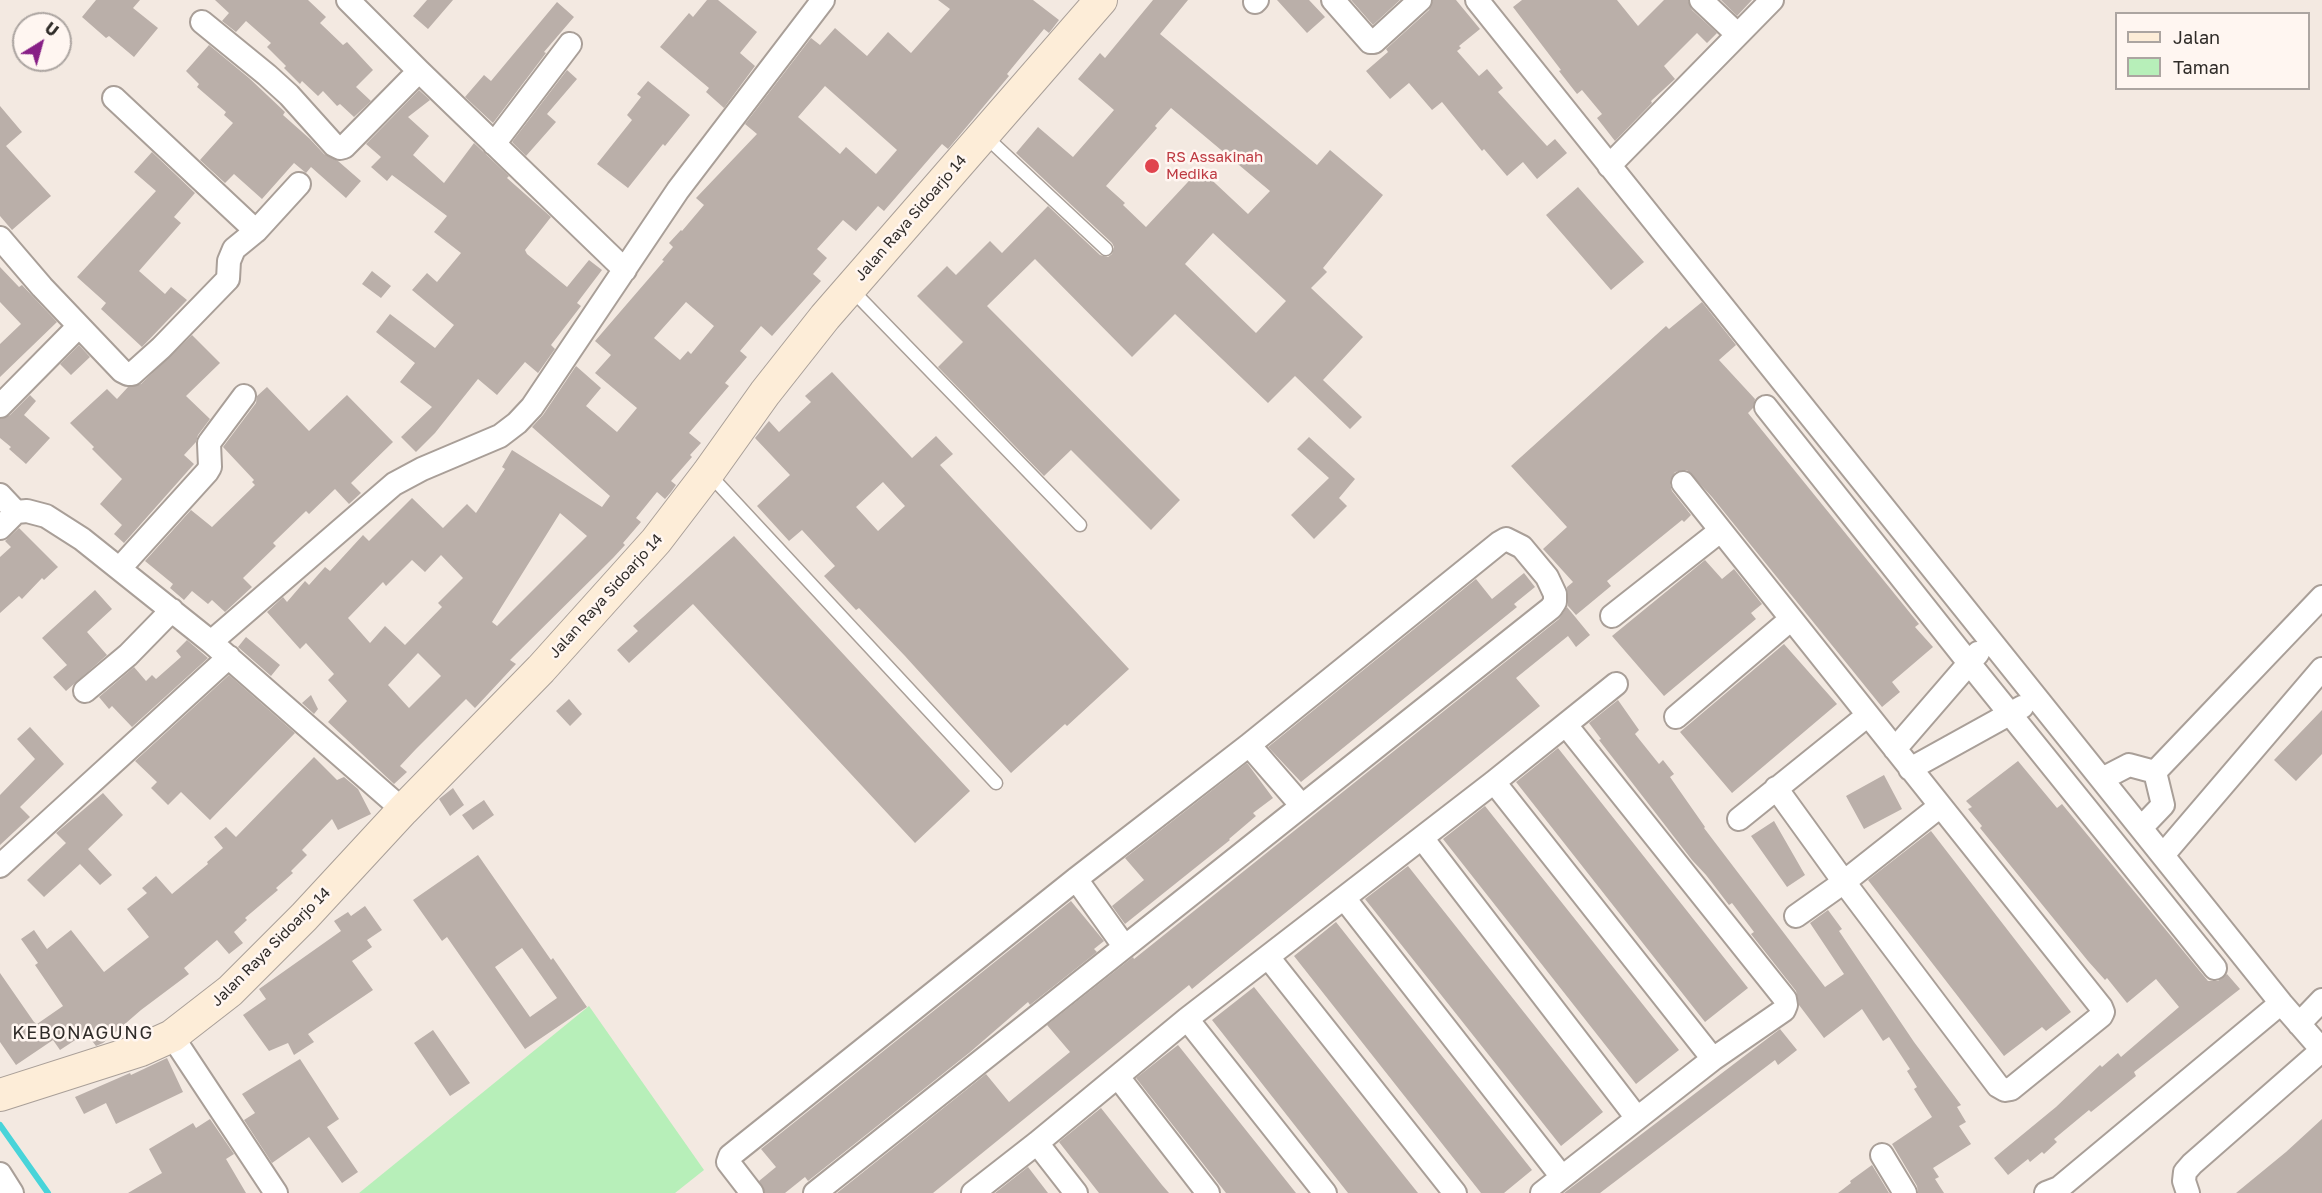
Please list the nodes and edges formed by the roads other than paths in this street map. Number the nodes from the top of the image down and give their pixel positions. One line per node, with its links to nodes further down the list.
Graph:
1 (348, 0): 12 (street)
2 (823, 0): 21 (street)
3 (1101, 0): 14 (main road, Jalan Raya Sidoarjo 14)
4 (1333, 0): 5 (street)
5 (1420, 0)
6 (1478, 0): 16 (street)
7 (1701, 0): 10 (street)
8 (1772, 0): 10 (street)
9 (202, 22): 12 (street)
10 (1737, 34): 16 (street)
11 (570, 44): 15 (street)
12 (419, 71): 15 (street)
13 (114, 98): 18 (street)
14 (984, 135): 20 (lane); 22 (main road, Jalan Raya Sidoarjo 14)
15 (494, 144): 21 (street)
16 (1609, 166): 39 (street)
17 (299, 184): 18 (street)
18 (256, 231): 23 (street)
19 (0, 238): 23 (street)
20 (1106, 249)
21 (624, 270): 40 (street)
22 (850, 288): 27 (main road, Jalan Raya Sidoarjo 14); 31 (lane)
23 (79, 326): 25 (street)
24 (244, 396): 34 (street)
25 (0, 406)
26 (1766, 407): 42 (street)
27 (708, 473): 57 (lane); 61 (main road, Jalan Raya Sidoarjo 14)
28 (1683, 483): 33 (street)
29 (0, 495): 30 (street)
30 (16, 512): 32 (street); 34 (street)
31 (1080, 525)
32 (0, 528)
33 (1720, 531): 37 (street); 38 (street)
34 (120, 568): 36 (street)
35 (2322, 597): 54 (street)
36 (172, 610): 40 (street); 45 (street)
37 (1612, 616)
38 (1790, 620): 48 (street); 49 (street)
39 (1990, 639): 42 (street); 46 (street)
40 (211, 642): 41 (street)
41 (229, 657): 61 (street); 66 (street)
42 (1969, 663): 47 (street); 52 (street)
43 (2322, 669): 65 (street)
44 (1616, 684): 50 (street)
45 (85, 691)
46 (2038, 698): 47 (street); 55 (street)
47 (2009, 714): 53 (street); 73 (street)
48 (1868, 715): 52 (street); 58 (street)
49 (1676, 717)
50 (1566, 725): 56 (street); 80 (street)
51 (1249, 745): 59 (street); 59 (street); 67 (street)
52 (1895, 750): 53 (street)
53 (1910, 769): 60 (street)
54 (2155, 772): 55 (street); 63 (street)
55 (2103, 779): 63 (street)
56 (1494, 782): 64 (street); 80 (street)
57 (996, 783)
58 (1776, 788): 62 (street); 68 (street)
59 (1302, 806): 71 (street)
60 (1939, 807): 68 (street); 68 (street)
61 (403, 810): 78 (main road, Jalan Raya Sidoarjo 14)
62 (1739, 819)
63 (2141, 828): 65 (street)
64 (1422, 838): 69 (street); 83 (street)
65 (2163, 855): 75 (street)
66 (0, 866)
67 (1076, 879): 71 (street); 91 (street)
68 (1844, 882): 70 (street)
69 (1344, 898): 72 (street); 87 (street)
70 (1796, 916)
71 (1124, 946): 92 (street)
72 (1268, 957): 76 (street); 97 (street)
73 (2215, 968)
74 (2322, 1000): 77 (street)
75 (2281, 1003): 77 (street); 88 (street)
76 (1188, 1019): 81 (street); 96 (street)
77 (2299, 1024): 79 (street)
78 (172, 1036): 82 (main road, Jalan Raya Sidoarjo 14); 90 (street)
79 (2322, 1050): 100 (street)
80 (1713, 1059): 83 (street)
81 (1118, 1077): 84 (street); 95 (street)
82 (12, 1091)
83 (1637, 1118): 87 (street)
84 (1037, 1143): 93 (street); 94 (street)
85 (1882, 1155): 99 (street)
86 (0, 1174): 89 (street)
87 (1562, 1177): 98 (street)
88 (2053, 1191)
89 (12, 1193)
90 (276, 1193)
91 (752, 1193)
92 (815, 1193)
93 (973, 1193)
94 (1076, 1193)
95 (1208, 1193)
96 (1325, 1193)
97 (1455, 1193)
98 (1542, 1193)
99 (1905, 1193)
100 (2188, 1193)

